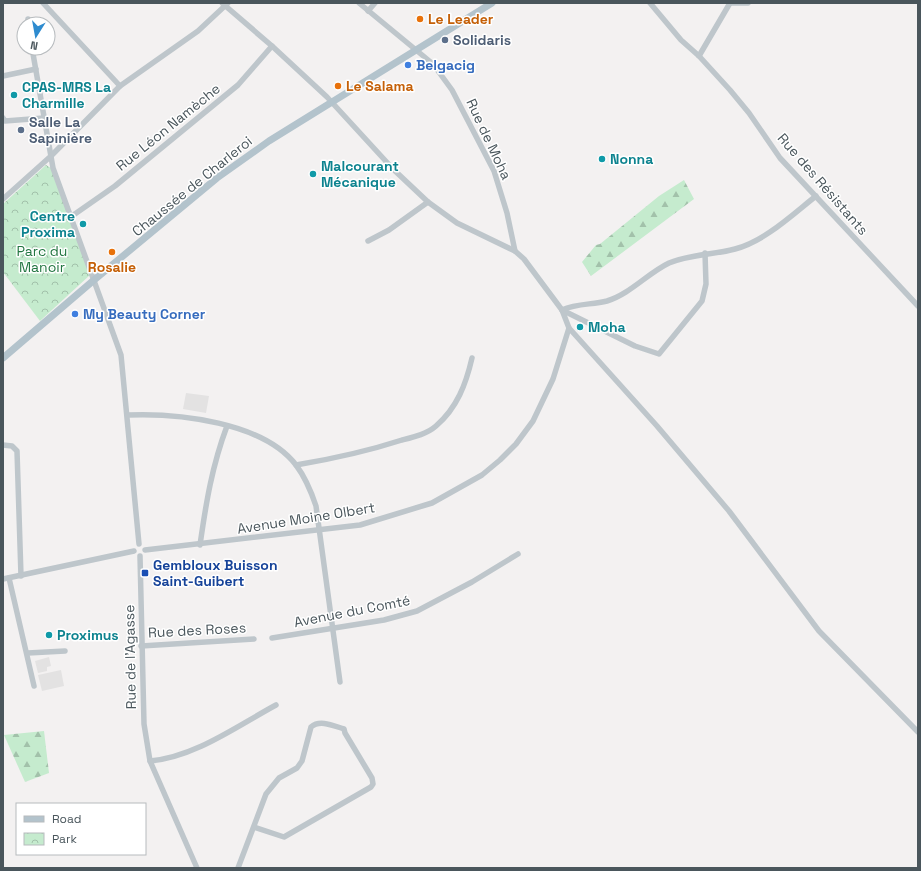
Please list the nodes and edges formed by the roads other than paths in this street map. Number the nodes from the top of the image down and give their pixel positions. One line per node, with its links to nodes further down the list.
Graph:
1 (43, 3): 16 (street)
2 (360, 3): 9 (street, Rue de Moha)
3 (376, 3): 9 (street)
4 (492, 3): 11 (main road, Chaussée de Charleroi)
5 (650, 3): 13 (street, Rue des Résistants)
6 (731, 3): 7 (street); 13 (street)
7 (748, 3)
8 (226, 4): 10 (street); 16 (street)
9 (368, 11): 11 (street, Rue de Moha)
10 (272, 46): 17 (street); 24 (street, Rue Léon Namèche)
11 (416, 51): 17 (main road, Chaussée de Charleroi); 26 (street, Rue de Moha)
12 (34, 56): 14 (street)
13 (699, 56): 21 (street, Rue des Résistants)
14 (36, 69): 15 (street); 19 (street)
15 (3, 76)
16 (120, 86): 20 (street)
17 (333, 103): 23 (street); 28 (main road, Chaussée de Charleroi)
18 (3, 118): 19 (street)
19 (44, 118): 20 (street)
20 (51, 156): 22 (street); 24 (street)
21 (816, 196): 27 (street); 29 (street, Rue des Résistants)
22 (3, 199)
23 (428, 202): 25 (street); 26 (street)
24 (72, 216): 28 (street)
25 (368, 241)
26 (515, 251): 30 (street)
27 (705, 254): 30 (street); 30 (street)
28 (94, 280): 32 (main road, Chaussée de Charleroi); 34 (street)
29 (918, 306)
30 (562, 310): 31 (street)
31 (569, 328): 38 (street, Avenue Moine Olbert); 56 (street)
32 (3, 358)
33 (472, 358): 37 (street)
34 (128, 415): 35 (street); 39 (street)
35 (227, 426): 37 (street); 40 (street)
36 (3, 445): 45 (street)
37 (296, 465): 38 (street)
38 (319, 530): 40 (street, Avenue Moine Olbert); 47 (street)
39 (139, 544): 41 (street); 42 (street)
40 (200, 545): 41 (street, Avenue Moine Olbert)
41 (145, 550): 44 (street)
42 (134, 551): 44 (street); 45 (street)
43 (518, 554): 47 (street, Avenue du Comté)
44 (140, 556): 50 (street, Rue de l'Agasse)
45 (21, 576): 46 (street)
46 (6, 579): 52 (street)
47 (332, 627): 48 (street, Avenue du Comté); 53 (street)
48 (272, 638)
49 (254, 639): 50 (street, Rue des Roses)
50 (141, 646): 57 (street, Rue de l'Agasse)
51 (65, 650): 52 (street)
52 (28, 653): 54 (street)
53 (340, 682)
54 (34, 686)
55 (276, 705): 57 (street)
56 (918, 732)
57 (150, 761): 59 (street, Rue de l'Agasse)
58 (254, 827): 58 (street); 60 (street)
59 (197, 868)
60 (238, 868)

